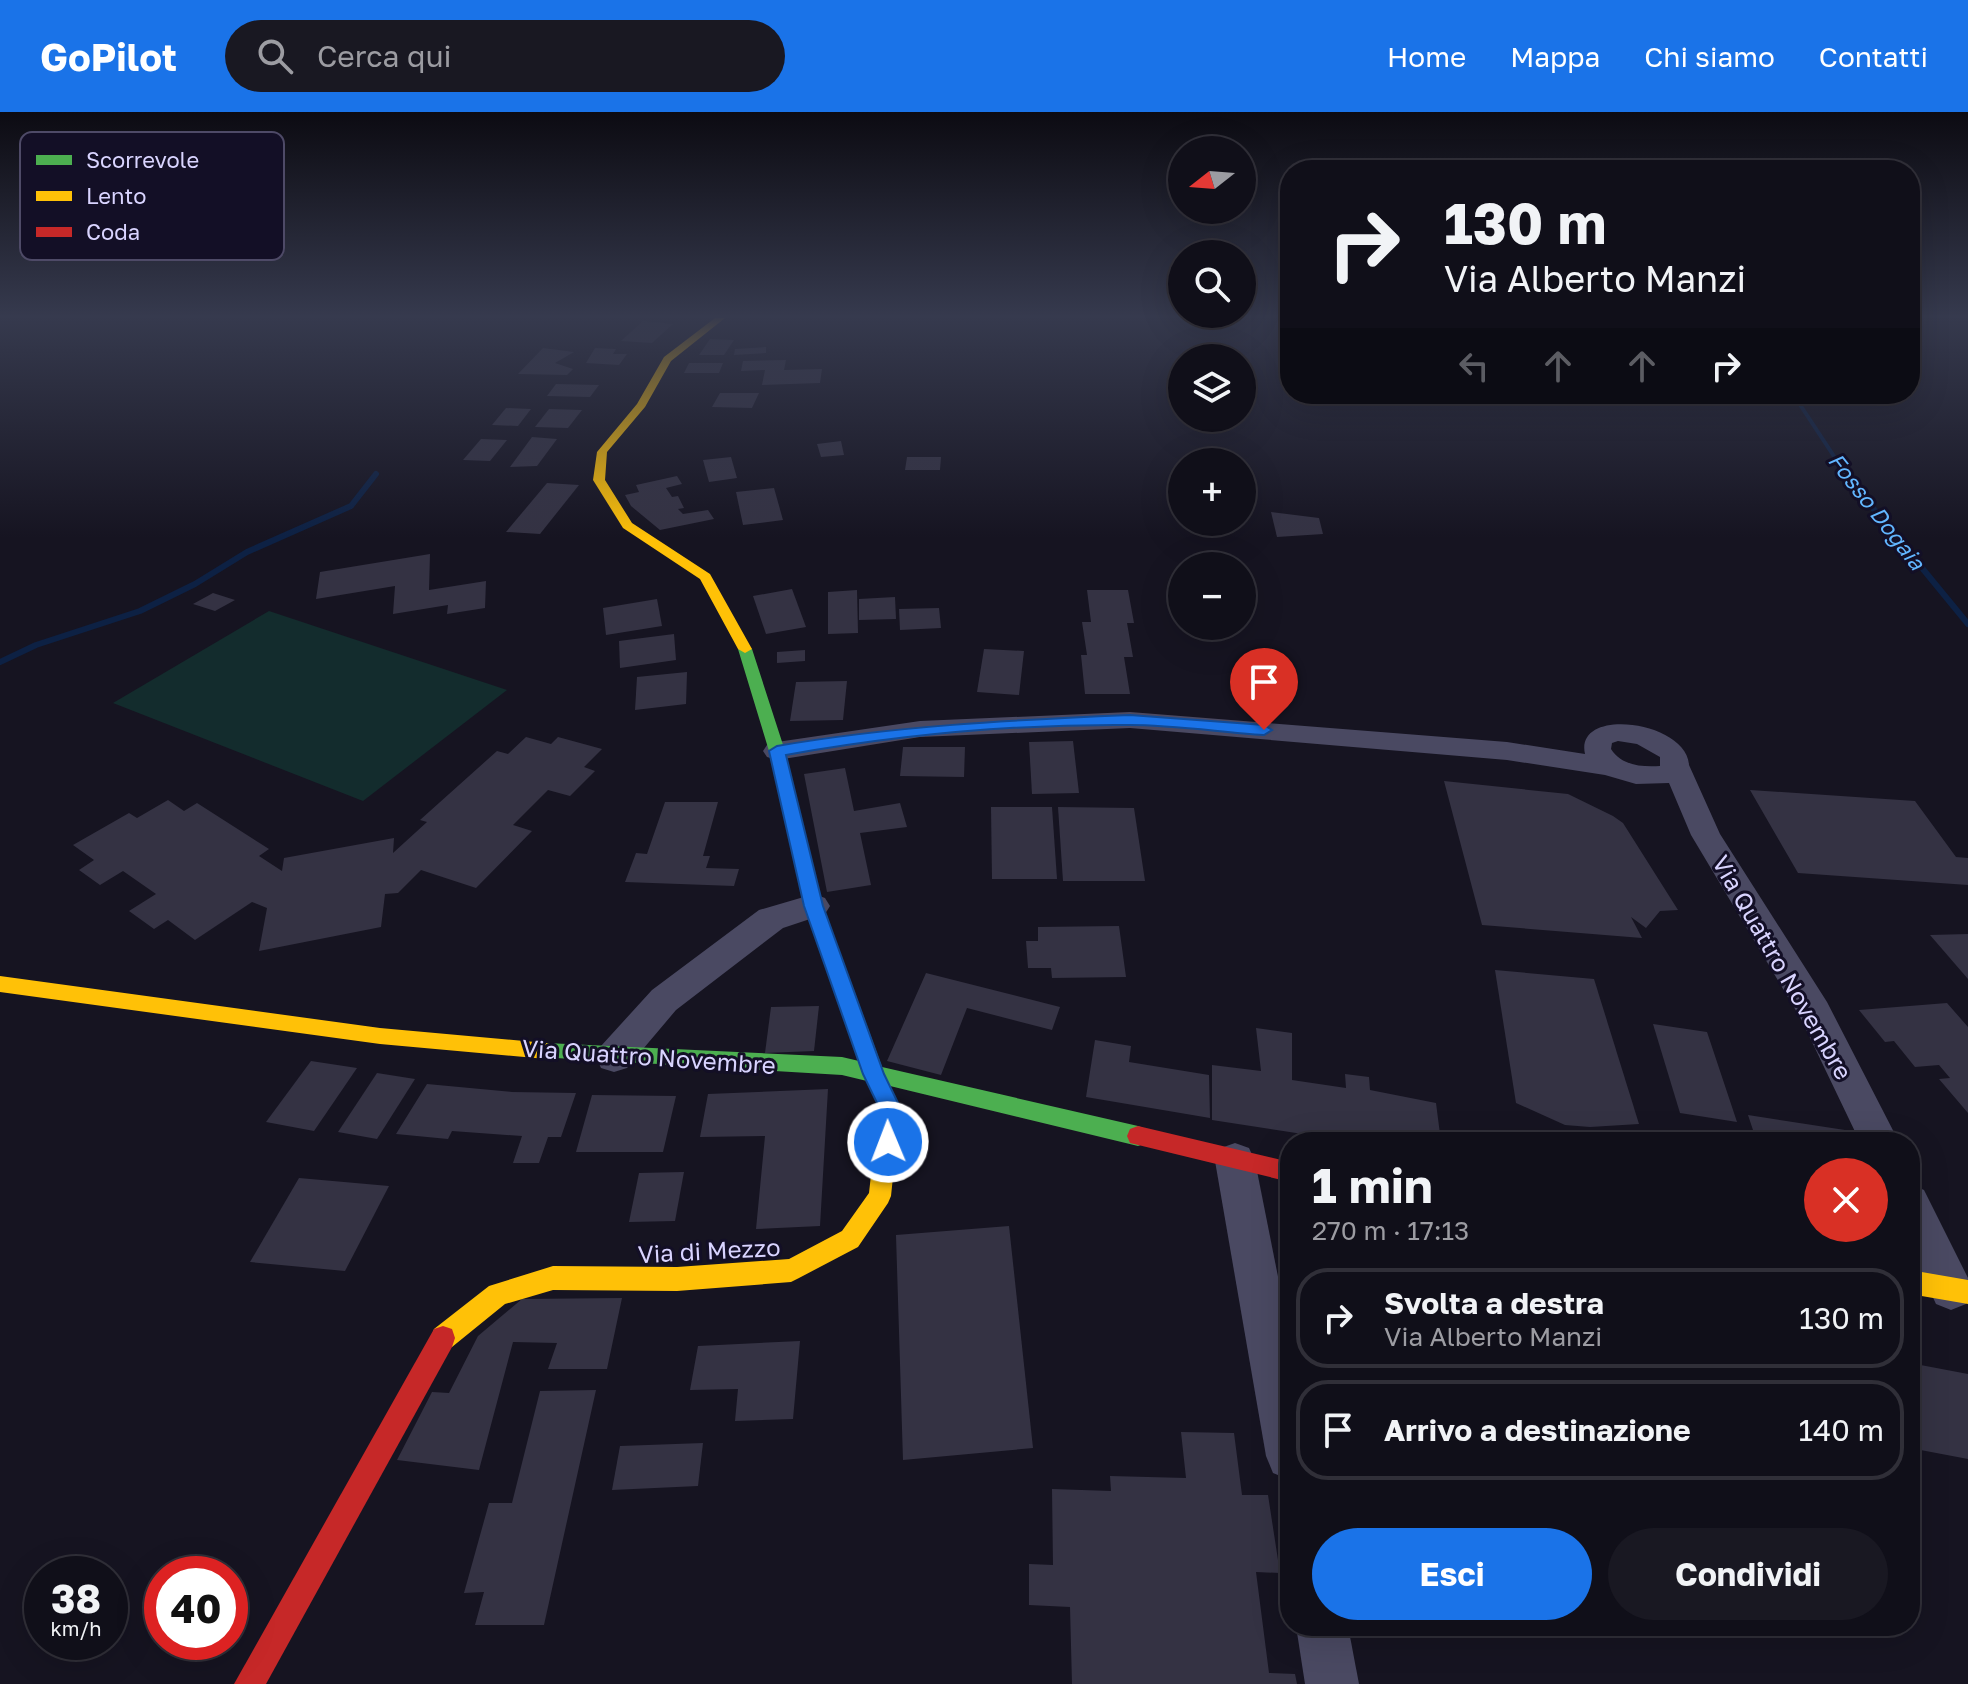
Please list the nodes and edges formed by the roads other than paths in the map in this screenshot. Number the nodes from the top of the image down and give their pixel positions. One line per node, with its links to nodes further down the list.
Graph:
1 (649, 391): 3 (street, Via di Mezzo)
2 (1605, 735): 4 (street, Via Quattro Novembre); 5 (street, Via Quattro Novembre); 6 (street)
3 (777, 751): 4 (street); 8 (street, Via di Mezzo)
4 (1507, 751): 6 (street)
5 (1676, 767): 6 (street); 7 (street, Via Quattro Novembre)
6 (1620, 770): 7 (street, Via Quattro Novembre)
7 (1706, 835): 12 (street, Via Quattro Novembre)
8 (814, 906): 10 (street); 11 (street, Via di Mezzo)
9 (0, 984): 10 (street, Via Quattro Novembre)
10 (614, 1057): 11 (street, Via Quattro Novembre)
11 (874, 1074): 13 (street, Via Quattro Novembre); 20 (street, Via di Mezzo)
12 (1875, 1132)
13 (1235, 1161): 14 (street, Via Quattro Novembre); 18 (street)
14 (1280, 1170)
15 (1920, 1220): 17 (street)
16 (1920, 1284): 17 (street)
17 (1960, 1290)
18 (1280, 1402)
19 (1324, 1636): 21 (street)
20 (249, 1684)
21 (1332, 1684)

